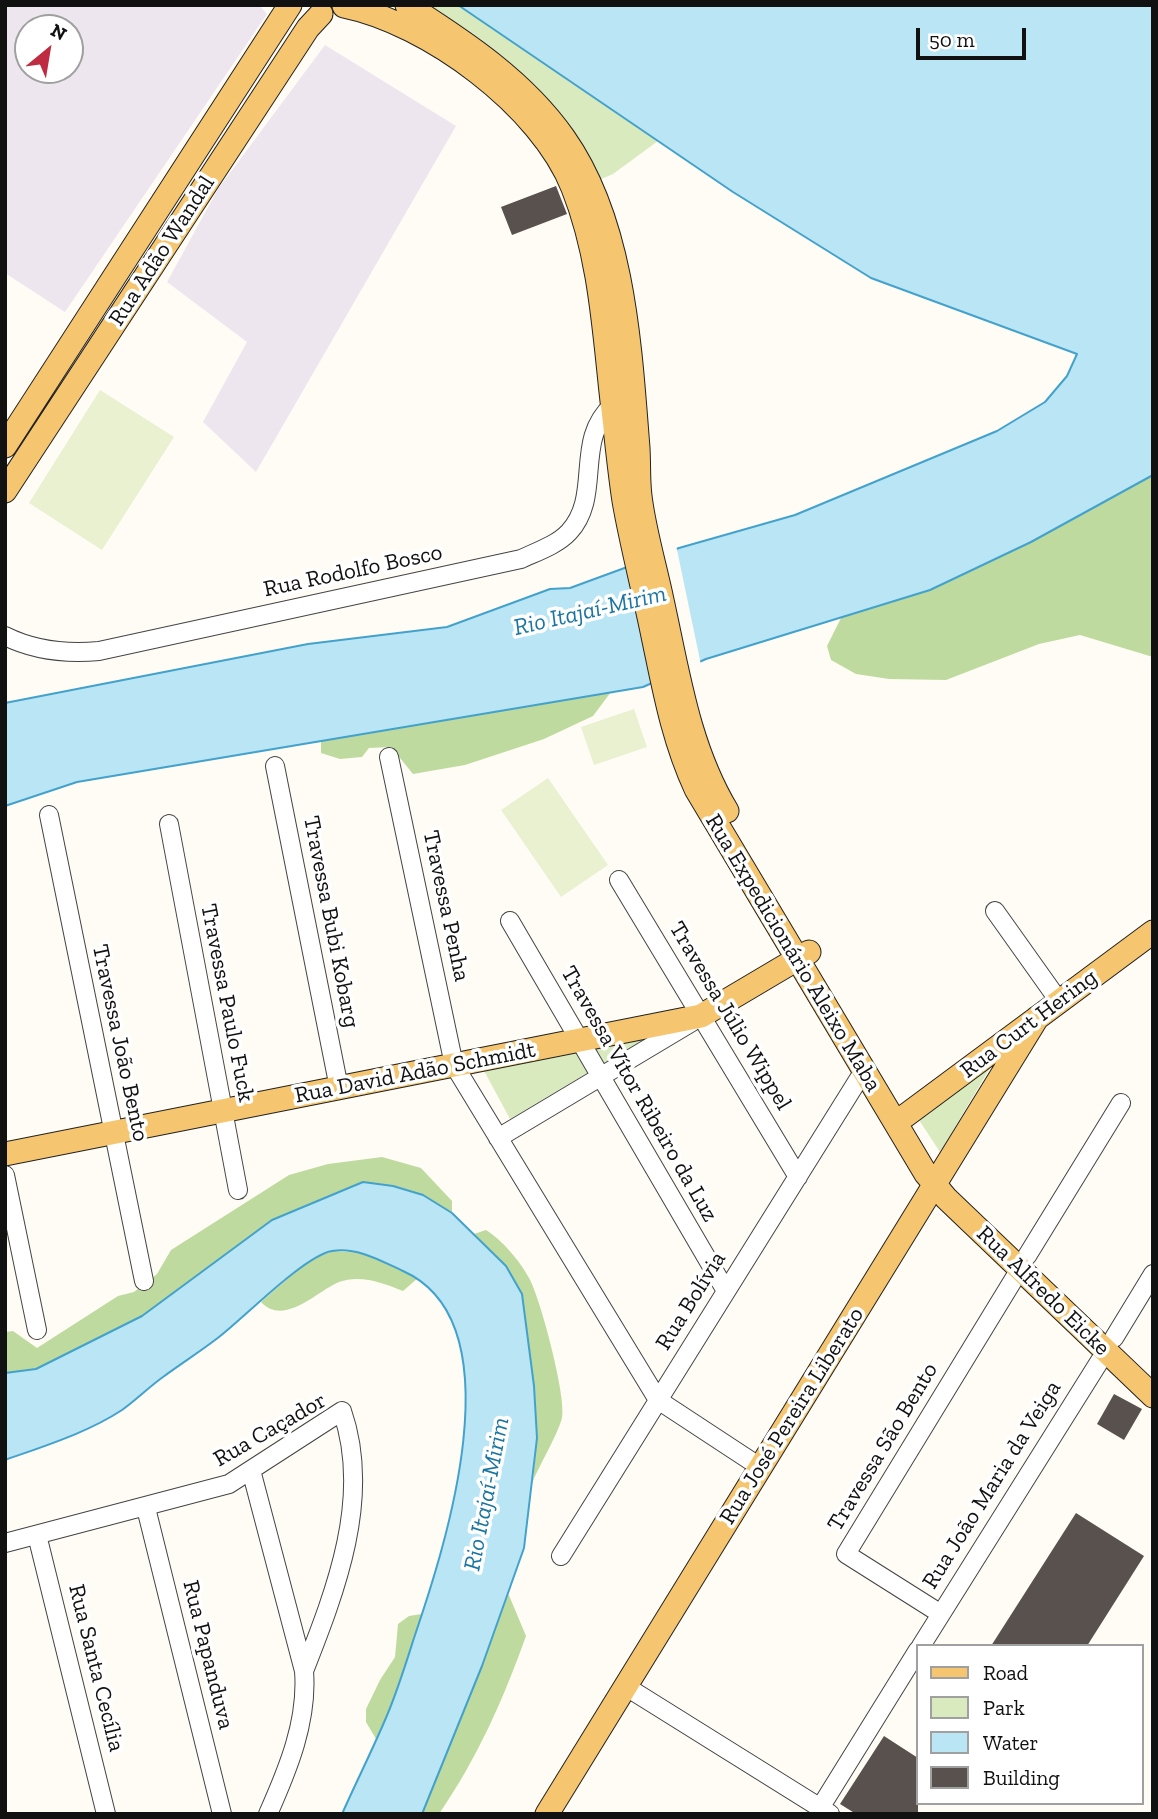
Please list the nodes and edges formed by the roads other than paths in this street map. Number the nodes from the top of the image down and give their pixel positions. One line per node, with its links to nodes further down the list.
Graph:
1 (290, 5): 7 (main road, Rua Adão Wandal)
2 (407, 5): 5 (main road)
3 (344, 6): 4 (main road); 5 (main road)
4 (312, 9): 8 (main road, Rua Adão Wandal)
5 (612, 305): 6 (main road); 9 (main road)
6 (612, 405): 9 (main road); 10 (street, Rua Rodolfo Bosco)
7 (5, 446)
8 (5, 491)
9 (632, 499): 19 (main road, Rua Expedicionário Aleixo Maba)
10 (5, 636)
11 (389, 757): 24 (street, Travessa Penha)
12 (275, 766): 27 (street, Travessa Bubi Kobarg)
13 (49, 815): 31 (street, Travessa João Bento)
14 (169, 824): 29 (street, Travessa Paulo Fuck)
15 (620, 880): 21 (street, Travessa Júlio Wippel)
16 (995, 911): 20 (street)
17 (510, 921): 23 (street, Travessa Vítor Ribeiro da Luz)
18 (1153, 932): 20 (main road, Rua Curt Hering)
19 (803, 956): 21 (main road, Rua David Adão Schmidt); 25 (main road, Rua Expedicionário Aleixo Maba); 30 (main road, Rua Expedicionário Aleixo Maba)
20 (1059, 1001): 22 (main road, Rua Curt Hering)
21 (701, 1016): 23 (main road, Rua David Adão Schmidt); 26 (street); 35 (street, Travessa Júlio Wippel)
22 (1037, 1018): 30 (main road, Rua Curt Hering); 36 (main road, Rua José Pereira Liberato)
23 (579, 1040): 24 (main road, Rua David Adão Schmidt); 26 (street, Travessa Vítor Ribeiro da Luz)
24 (454, 1065): 27 (main road, Rua David Adão Schmidt); 32 (street, Travessa Penha)
25 (863, 1072): 35 (street, Rua Bolívia); 36 (main road, Rua Expedicionário Aleixo Maba)
26 (601, 1077): 32 (street); 41 (street, Travessa Vítor Ribeiro da Luz)
27 (340, 1088): 29 (main road, Rua David Adão Schmidt)
28 (1121, 1103): 38 (street)
29 (223, 1111): 31 (main road, Rua David Adão Schmidt); 37 (street, Travessa Paulo Fuck)
30 (905, 1116): 36 (main road, Rua Expedicionário Aleixo Maba)
31 (114, 1133): 33 (main road, Rua David Adão Schmidt); 40 (street, Travessa João Bento)
32 (498, 1138): 46 (street, Travessa Penha)
33 (5, 1154)
34 (5, 1175): 42 (street)
35 (798, 1177): 41 (street, Rua Bolívia)
36 (938, 1179): 38 (main road, Rua Alfredo Eicke); 47 (main road, Rua José Pereira Liberato)
37 (238, 1191)
38 (1023, 1262): 43 (main road, Rua Alfredo Eicke); 53 (street, Travessa São Bento)
39 (1153, 1274): 43 (street, Rua João Maria da Veiga)
40 (144, 1281)
41 (726, 1291): 46 (street, Rua Bolívia)
42 (37, 1331)
43 (1110, 1345): 44 (main road, Rua Alfredo Eicke); 45 (main road, Rua Alfredo Eicke); 53 (street, Rua João Maria da Veiga)
44 (1153, 1376)
45 (1153, 1396)
46 (658, 1400): 47 (street); 52 (street, Rua Bolívia)
47 (760, 1467): 57 (main road, Rua José Pereira Liberato)
48 (251, 1470): 49 (street, Rua Caçador); 56 (street); 56 (street, Rua Caçador)
49 (146, 1508): 50 (street, Rua Caçador); 60 (street, Rua Papanduva)
50 (37, 1535): 51 (street, Rua Caçador); 59 (street, Rua Santa Cecília)
51 (5, 1543)
52 (561, 1556)
53 (941, 1614): 54 (street, Rua João Maria da Veiga)
54 (922, 1644)
55 (916, 1653): 58 (street)
56 (304, 1671): 61 (street)
57 (625, 1686): 58 (street); 62 (main road, Rua José Pereira Liberato)
58 (825, 1811)
59 (106, 1814)
60 (222, 1814)
61 (268, 1814)
62 (547, 1814)

